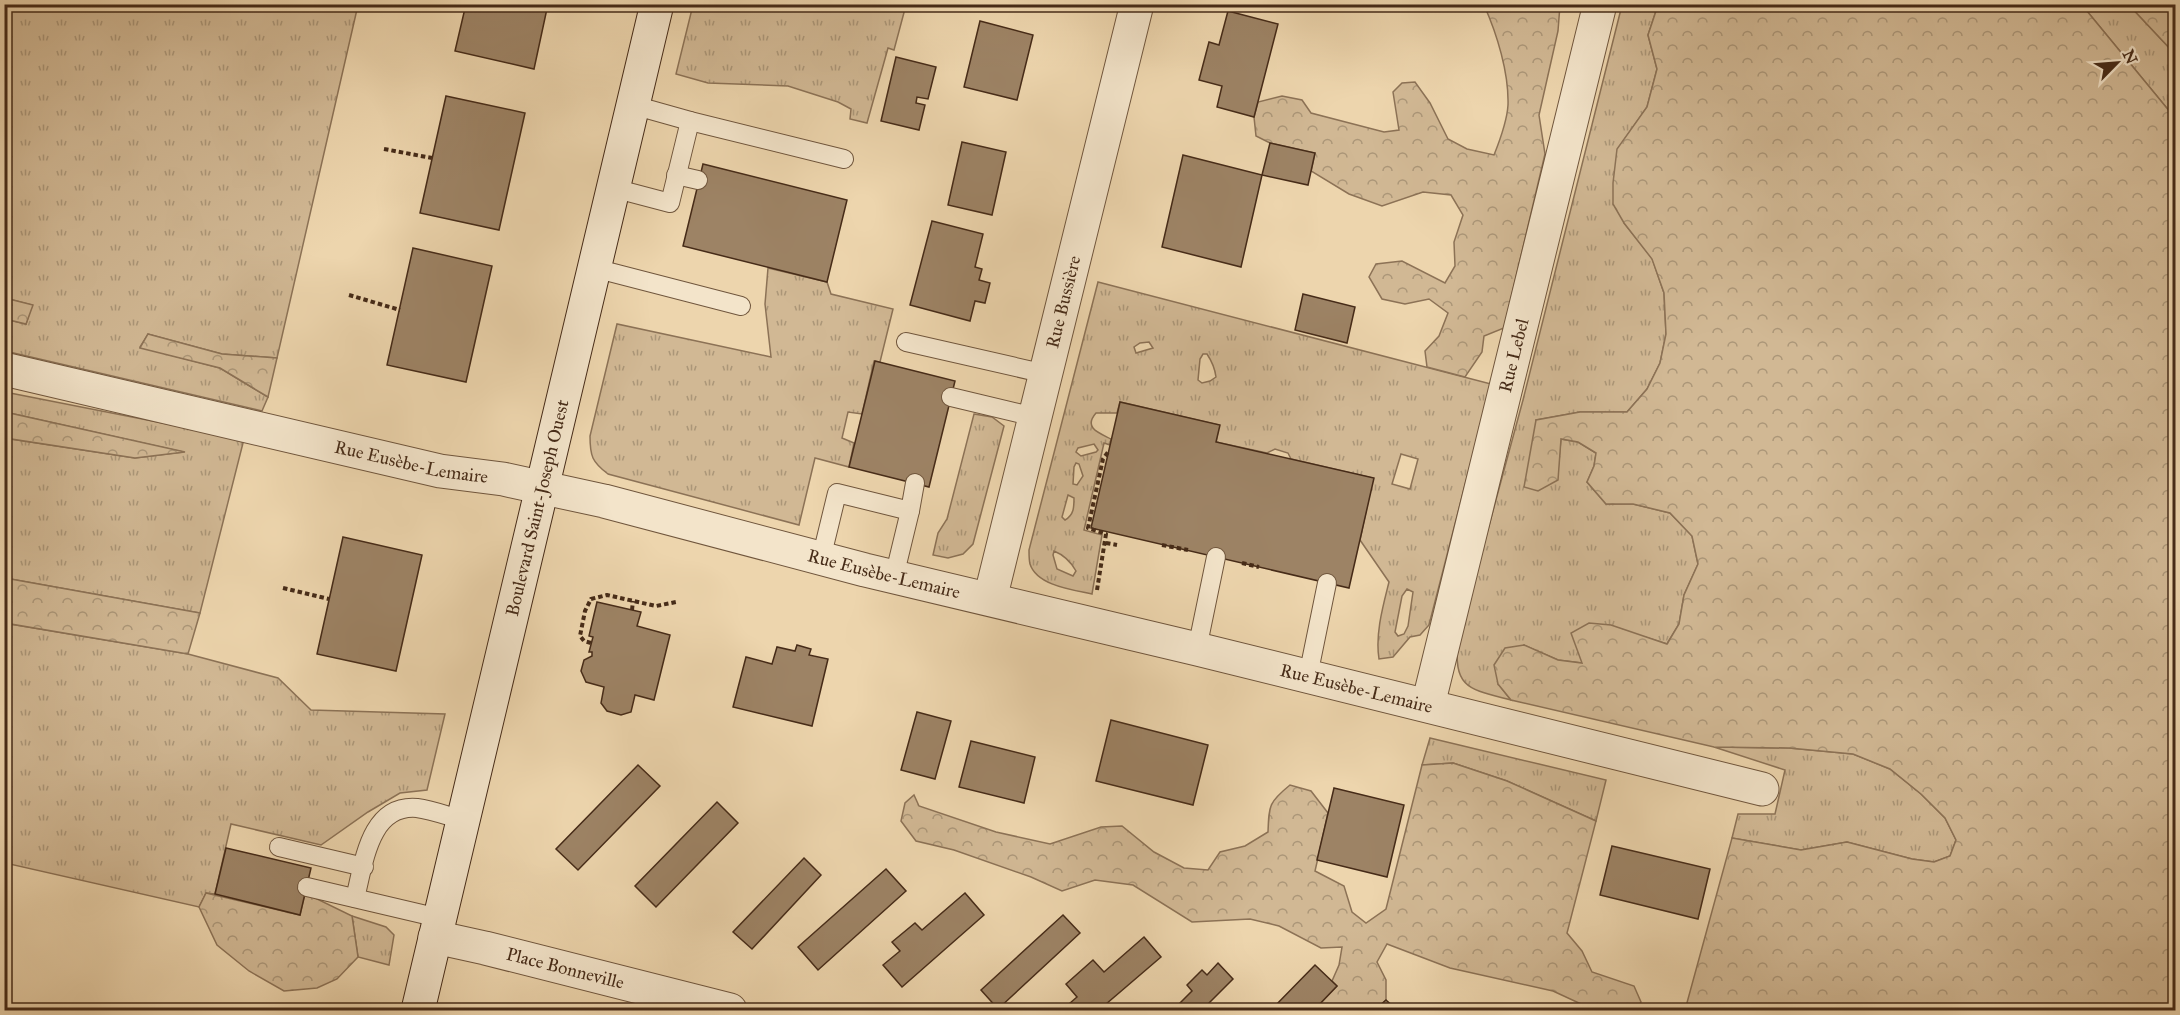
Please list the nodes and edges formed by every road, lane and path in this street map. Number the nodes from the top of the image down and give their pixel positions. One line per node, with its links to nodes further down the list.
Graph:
1 (657, 4): 4 (street, Boulevard Saint-Joseph Ouest)
2 (1137, 4): 18 (street, Rue Bussière)
3 (1600, 4): 41 (street, Rue Lebel)
4 (633, 105): 5 (lane); 11 (street, Boulevard Saint-Joseph Ouest)
5 (690, 121): 8 (lane); 9 (lane)
6 (384, 149): 7 (path)
7 (432, 158)
8 (844, 159)
9 (676, 175): 10 (lane); 11 (lane)
10 (698, 180)
11 (613, 188): 12 (street, Boulevard Saint-Joseph Ouest)
12 (594, 268): 14 (lane); 23 (street, Boulevard Saint-Joseph Ouest)
13 (349, 295): 15 (path)
14 (741, 306)
15 (400, 310)
16 (906, 342): 18 (lane)
17 (4, 369): 23 (street, Rue Eusèbe-Lemaire)
18 (1046, 374): 20 (street, Rue Bussière)
19 (951, 397): 20 (lane)
20 (1035, 417): 33 (street, Rue Bussière)
21 (1108, 452): 25 (path)
22 (915, 483): 24 (lane)
23 (542, 487): 28 (street, Rue Eusèbe-Lemaire); 43 (street, Boulevard Saint-Joseph Ouest)
24 (910, 511): 28 (lane); 29 (lane)
25 (1105, 542): 26 (path); 37 (path)
26 (1117, 545)
27 (1216, 557): 39 (lane)
28 (821, 559): 29 (street, Rue Eusèbe-Lemaire)
29 (894, 577): 33 (street, Rue Eusèbe-Lemaire)
30 (1327, 583): 40 (lane)
31 (283, 588): 32 (path)
32 (329, 599)
33 (990, 599): 37 (street, Rue Eusèbe-Lemaire)
34 (633, 601): 35 (path); 36 (path); 38 (path)
35 (676, 602)
36 (632, 610)
37 (1091, 623): 39 (street, Rue Eusèbe-Lemaire)
38 (591, 643)
39 (1197, 649): 40 (street, Rue Eusèbe-Lemaire)
40 (1308, 676): 41 (street, Rue Eusèbe-Lemaire)
41 (1428, 705): 42 (street, Rue Eusèbe-Lemaire)
42 (1762, 789)
43 (463, 820): 45 (lane); 48 (street, Boulevard Saint-Joseph Ouest)
44 (279, 847): 45 (lane)
45 (364, 867): 47 (lane)
46 (307, 887): 47 (lane)
47 (355, 898): 48 (lane)
48 (440, 918): 49 (street, Boulevard Saint-Joseph Ouest); 50 (street, Place Bonneville)
49 (418, 1011)
50 (730, 1011)

